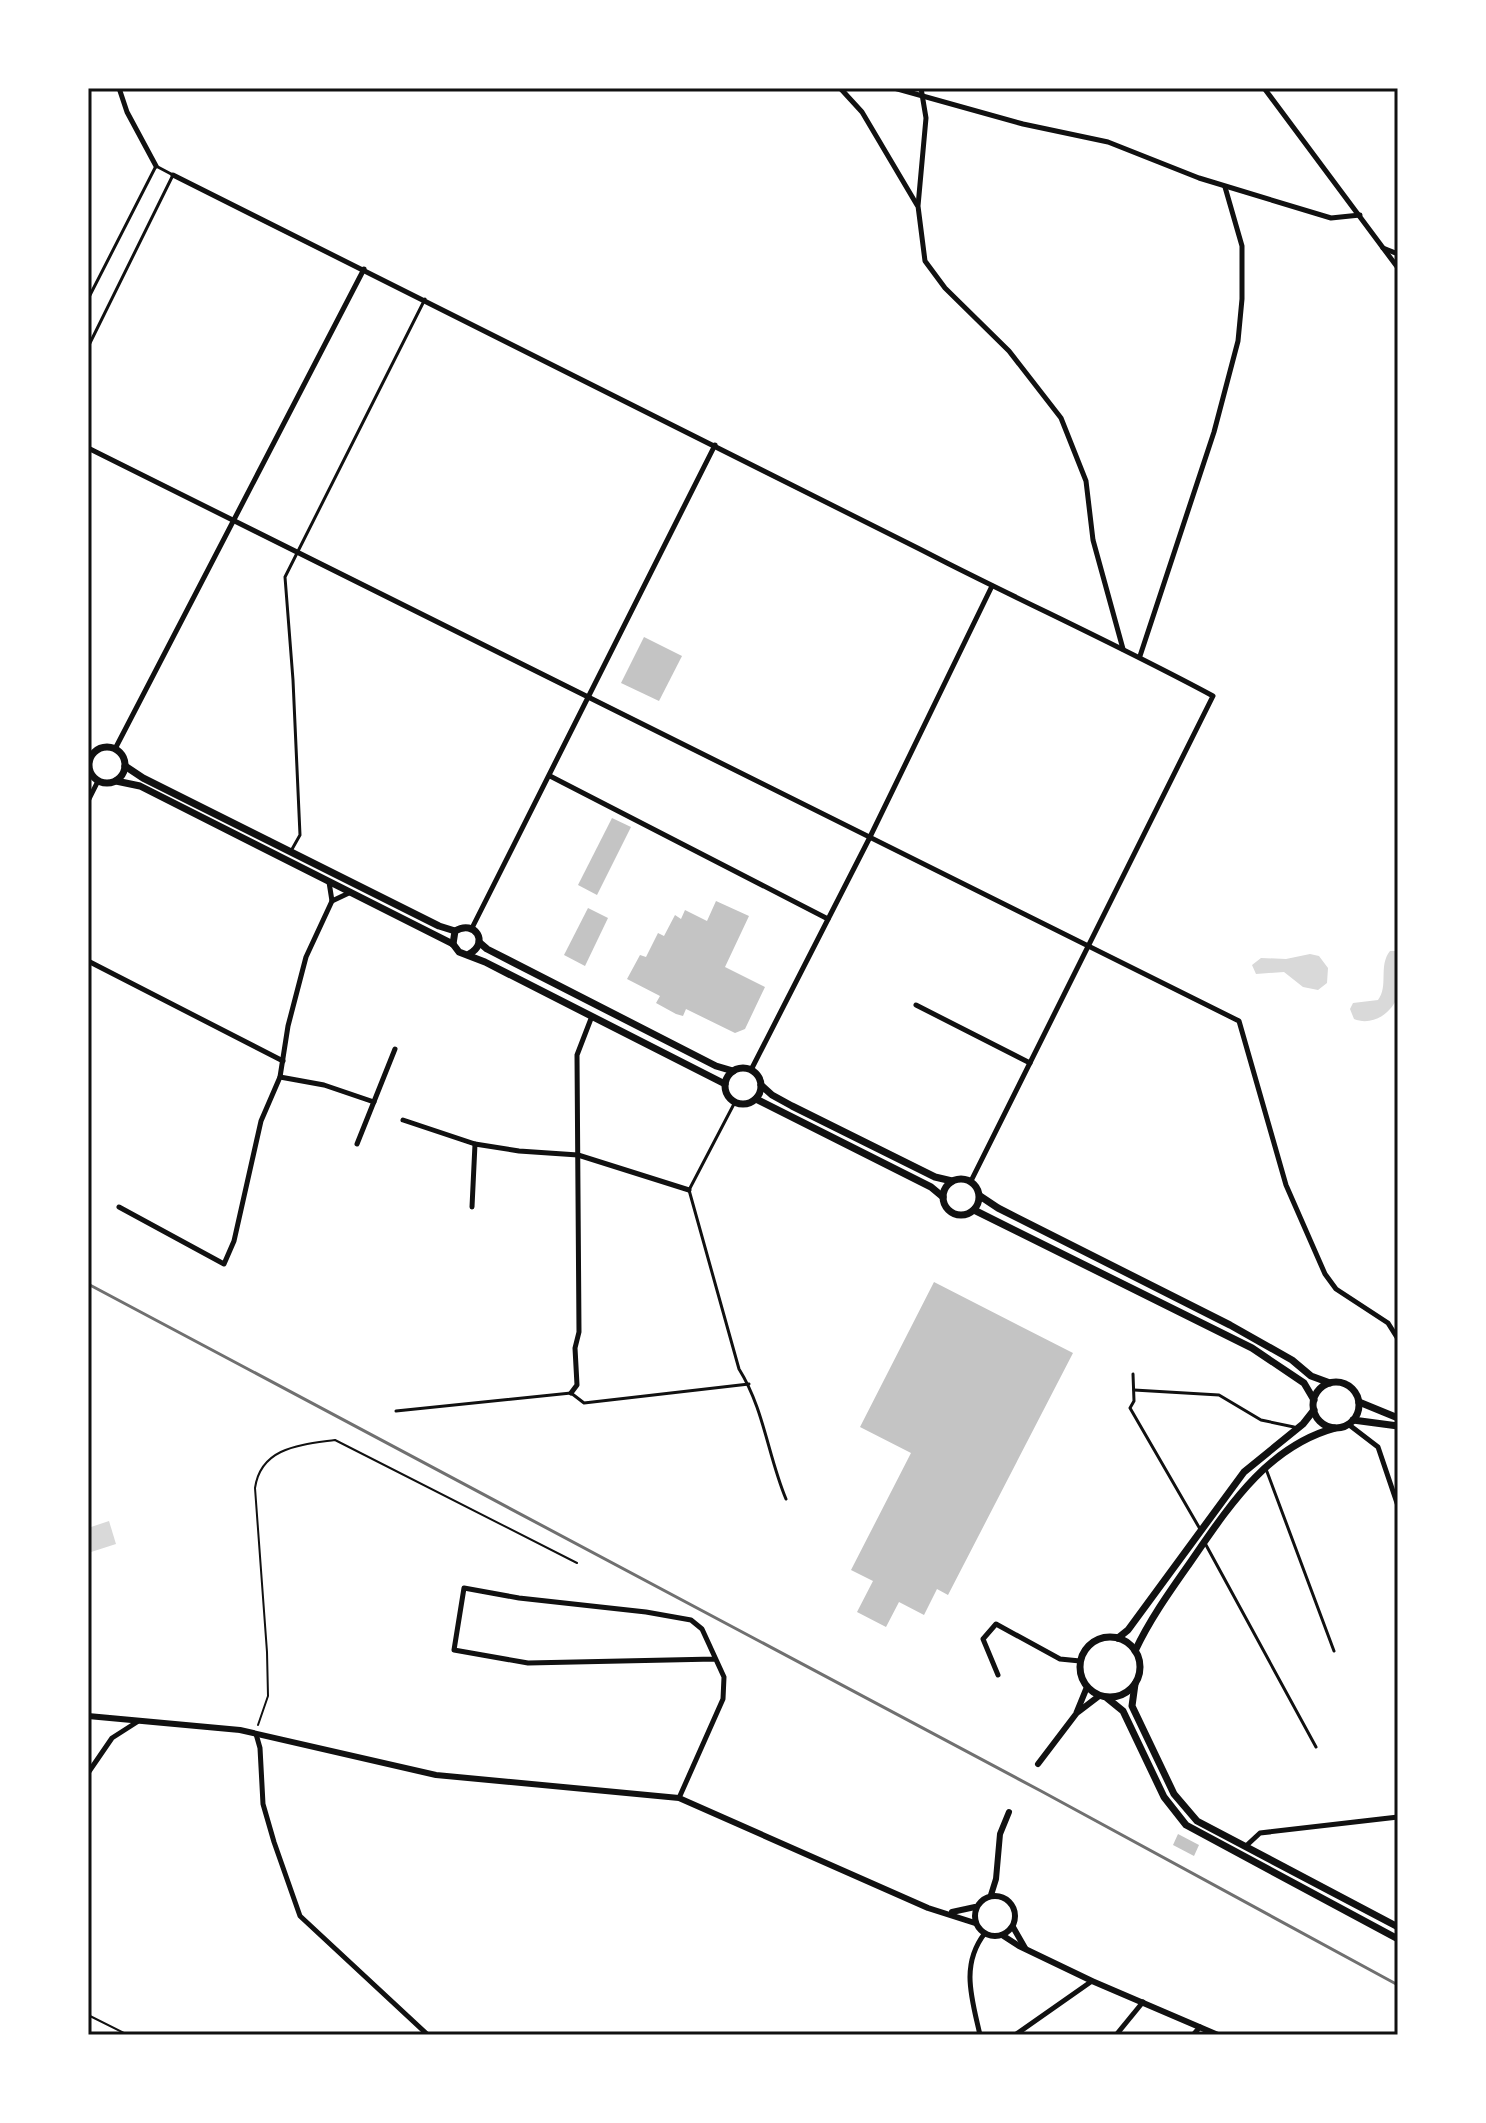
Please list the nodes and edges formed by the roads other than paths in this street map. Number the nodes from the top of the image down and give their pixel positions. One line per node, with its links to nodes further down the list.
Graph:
1 (119, 88): 8 (street)
2 (840, 88): 11 (street)
3 (894, 88): 7 (street)
4 (921, 88): 7 (street)
5 (1264, 88): 6 (street)
6 (1271, 91): 12 (street)
7 (922, 97): 10 (street); 11 (street)
8 (156, 166): 9 (lane); 17 (lane)
9 (173, 175): 16 (street); 19 (lane)
10 (1225, 187): 12 (street); 26 (street)
11 (918, 206): 25 (street)
12 (1360, 215): 13 (street)
13 (1382, 247): 14 (street); 15 (street)
14 (1398, 254)
15 (1398, 268)
16 (364, 269): 18 (street); 22 (street)
17 (88, 299)
18 (425, 299): 20 (street); 23 (lane)
19 (88, 347)
20 (715, 445): 24 (street); 27 (street)
21 (88, 448): 22 (street)
22 (234, 520): 23 (street); 29 (street)
23 (297, 552): 27 (street); 37 (lane)
24 (992, 586): 25 (street); 36 (street)
25 (1123, 649): 26 (street)
26 (1140, 656): 46 (street)
27 (588, 696): 32 (street); 36 (street)
28 (92, 749): 29 (main road); 30 (main road)
29 (115, 749): 31 (main road)
30 (88, 761): 33 (main road)
31 (125, 766): 34 (main road); 37 (main road)
32 (550, 776): 41 (street); 42 (street)
33 (98, 781): 34 (main road); 35 (street)
34 (116, 781): 38 (main road)
35 (88, 801)
36 (869, 839): 41 (street); 46 (street)
37 (291, 851): 43 (main road)
38 (329, 881): 39 (main road); 40 (street)
39 (351, 892): 40 (street); 45 (main road)
40 (332, 901): 52 (street)
41 (828, 919): 54 (street)
42 (472, 928): 43 (main road); 44 (main road)
43 (455, 931): 45 (main road)
44 (480, 943): 47 (main road); 55 (main road)
45 (453, 944): 47 (main road)
46 (1088, 948): 53 (street); 74 (street)
47 (469, 954): 50 (main road)
48 (88, 961): 52 (street)
49 (916, 1005): 53 (street)
50 (592, 1016): 57 (main road); 65 (street)
51 (395, 1049): 60 (street)
52 (283, 1061): 56 (street)
53 (1030, 1063): 67 (street)
54 (751, 1070): 55 (main road); 58 (main road)
55 (733, 1071): 57 (main road)
56 (280, 1077): 60 (street); 71 (street)
57 (725, 1084): 61 (main road)
58 (761, 1085): 59 (main road); 66 (main road)
59 (756, 1099): 61 (main road); 70 (main road)
60 (374, 1102): 63 (street)
61 (735, 1102): 68 (lane)
62 (403, 1120): 64 (street)
63 (357, 1144)
64 (475, 1144): 65 (street); 72 (street)
65 (578, 1155): 68 (street); 79 (street)
66 (952, 1181): 67 (main road); 70 (main road)
67 (971, 1181): 69 (main road)
68 (689, 1190): 77 (lane)
69 (980, 1196): 73 (main road); 76 (main road)
70 (943, 1197): 73 (main road)
71 (119, 1207)
72 (472, 1207)
73 (974, 1210): 80 (main road)
74 (1398, 1339)
75 (1133, 1374): 78 (lane)
76 (1330, 1383): 80 (main road); 81 (main road)
77 (749, 1384): 79 (lane); 90 (lane)
78 (1134, 1390): 88 (lane); 92 (lane)
79 (571, 1393): 83 (lane)
80 (1314, 1400): 82 (main road)
81 (1359, 1402): 84 (main road); 85 (main road)
82 (1314, 1410): 87 (main road); 88 (main road)
83 (396, 1411)
84 (1398, 1418)
85 (1351, 1422): 86 (main road); 87 (main road); 91 (street)
86 (1398, 1426)
87 (1335, 1428): 89 (main road)
88 (1296, 1430): 92 (main road)
89 (1266, 1469): 93 (main road); 96 (lane)
90 (786, 1499)
91 (1398, 1506)
92 (1200, 1529): 94 (main road)
93 (1204, 1542): 95 (main road); 107 (lane)
94 (1118, 1638): 95 (main road); 98 (main road)
95 (1135, 1651): 100 (main road)
96 (1334, 1651)
97 (715, 1659): 97 (street); 110 (street)
98 (1080, 1661): 99 (street); 101 (main road)
99 (998, 1675)
100 (1135, 1684): 102 (main road); 113 (main road)
101 (1087, 1687): 102 (main road); 103 (street)
102 (1103, 1697): 103 (street); 124 (main road)
103 (1076, 1714): 108 (street)
104 (88, 1716): 105 (street)
105 (137, 1722): 106 (street); 109 (street)
106 (256, 1734): 110 (street); 129 (street)
107 (1316, 1747)
108 (1038, 1764)
109 (88, 1773)
110 (679, 1798): 118 (street)
111 (1009, 1812): 114 (street)
112 (1398, 1817): 113 (street)
113 (1246, 1846): 121 (main road)
114 (996, 1879): 115 (street); 116 (street)
115 (991, 1895): 116 (street); 117 (street)
116 (1001, 1896): 120 (street)
117 (975, 1907): 118 (street); 119 (street)
118 (948, 1913): 119 (street)
119 (975, 1923): 122 (street)
120 (1013, 1927): 123 (street); 125 (street)
121 (1398, 1927)
122 (985, 1933): 123 (street); 130 (street)
123 (1002, 1935): 125 (street)
124 (1398, 1939)
125 (1025, 1948): 126 (street)
126 (1092, 1981): 127 (street); 131 (street)
127 (1144, 2002): 128 (street); 132 (street)
128 (1200, 2027): 133 (street); 134 (street)
129 (428, 2035)
130 (980, 2035)
131 (1015, 2035)
132 (1116, 2035)
133 (1193, 2035)
134 (1218, 2035)

